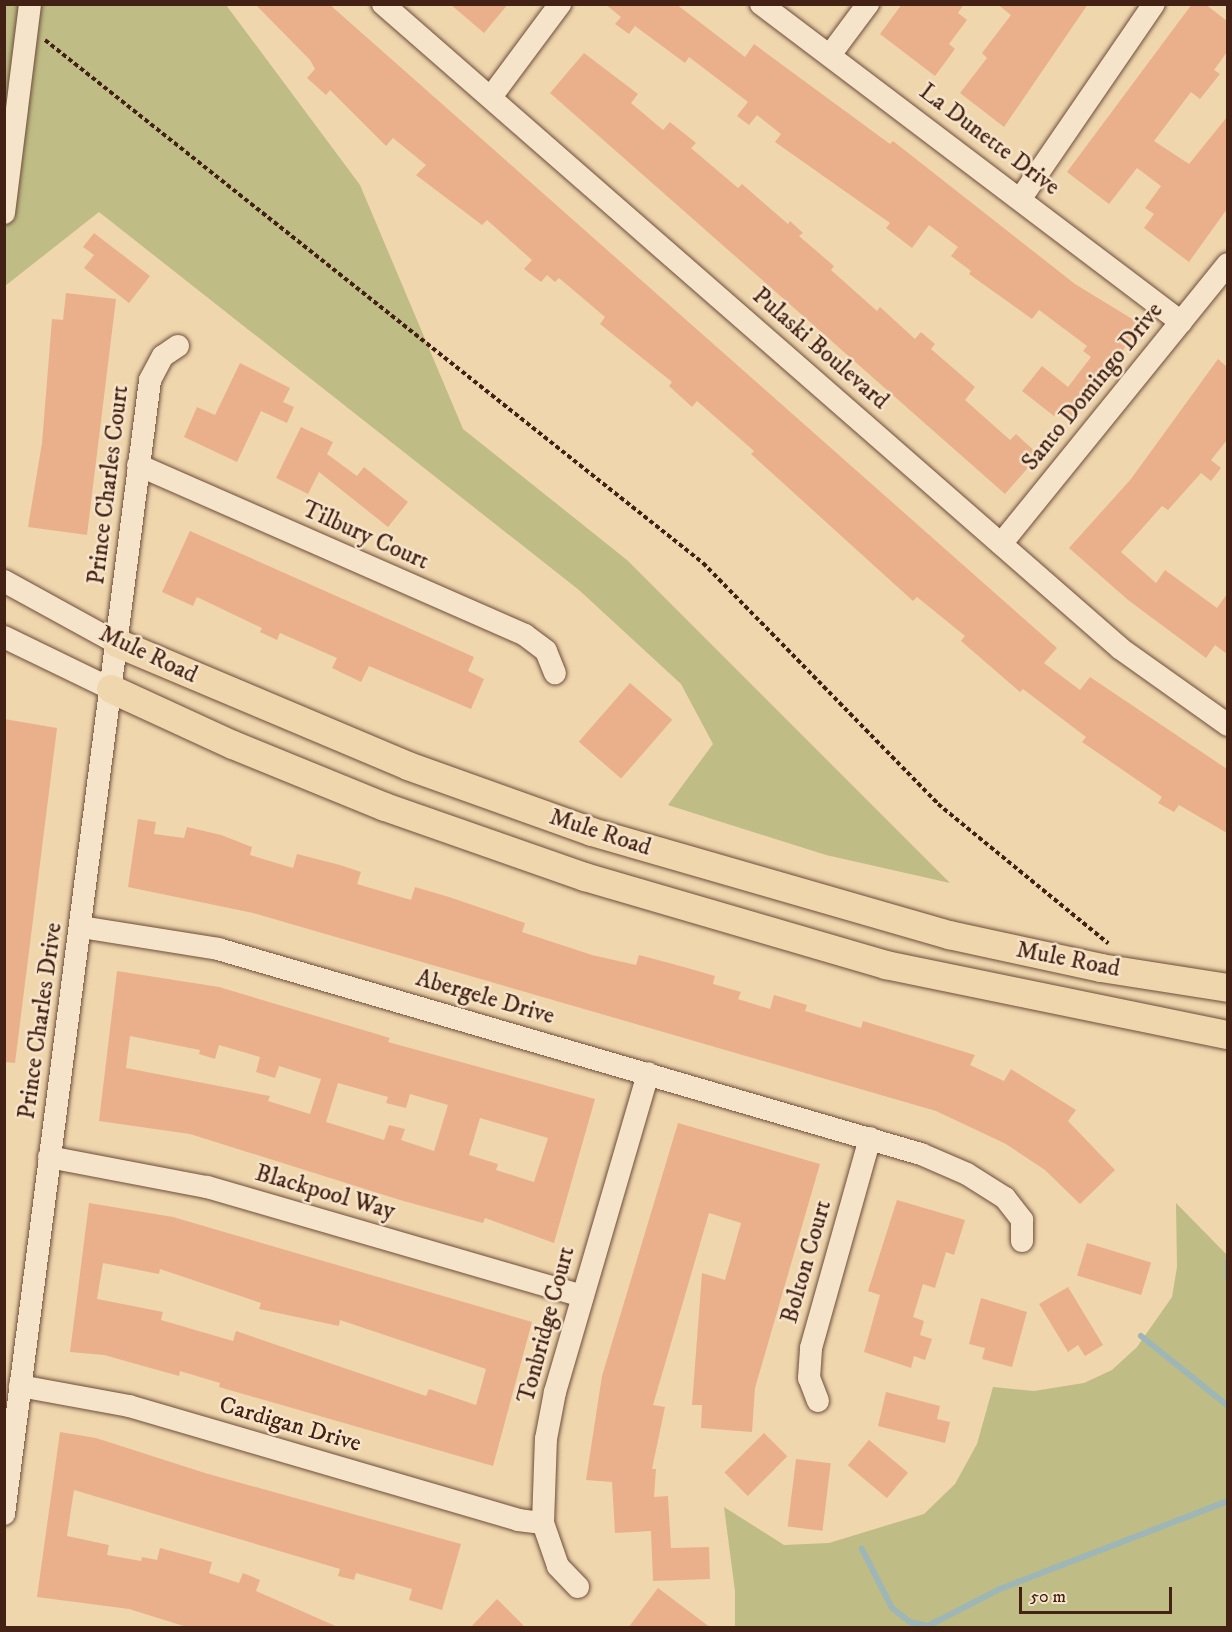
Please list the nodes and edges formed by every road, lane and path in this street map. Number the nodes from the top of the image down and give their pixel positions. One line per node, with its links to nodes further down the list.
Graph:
1 (383, 4): 8 (street, Pulaski Boulevard)
2 (560, 4): 8 (street)
3 (761, 4): 7 (street, La Dunette Drive)
4 (868, 4): 7 (street)
5 (1154, 4): 9 (street)
6 (29, 15): 10 (street); 23 (path)
7 (830, 55): 9 (street, La Dunette Drive)
8 (491, 97): 15 (street, Pulaski Boulevard)
9 (1021, 198): 12 (street, La Dunette Drive)
10 (4, 213)
11 (1227, 264): 12 (street, Santo Domingo Drive)
12 (1181, 322): 15 (street, Santo Domingo Drive)
13 (178, 346): 14 (street, Prince Charles Court)
14 (138, 465): 18 (street, Prince Charles Court); 19 (street, Tilbury Court)
15 (1001, 544): 21 (street, Pulaski Boulevard)
16 (4, 581): 18 (street, Mule Road)
17 (4, 637): 20 (street, Mule Road)
18 (117, 643): 20 (street, Prince Charles Drive); 24 (main road, Mule Road)
19 (555, 673)
20 (111, 689): 22 (street, Prince Charles Drive); 25 (main road, Mule Road)
21 (1227, 724)
22 (81, 927): 26 (street, Abergele Drive); 28 (street, Prince Charles Drive)
23 (1112, 946)
24 (1227, 988)
25 (1227, 1035)
26 (648, 1072): 27 (street, Abergele Drive); 30 (street, Tonbridge Court)
27 (870, 1138): 29 (street, Abergele Drive); 32 (street, Bolton Court)
28 (49, 1157): 30 (street, Blackpool Way); 31 (street, Prince Charles Drive)
29 (1022, 1241)
30 (582, 1296): 34 (street, Tonbridge Court)
31 (20, 1386): 33 (street, Prince Charles Drive); 34 (street, Cardigan Drive)
32 (818, 1401)
33 (4, 1514)
34 (543, 1523): 35 (street, Tonbridge Court)
35 (578, 1587)

